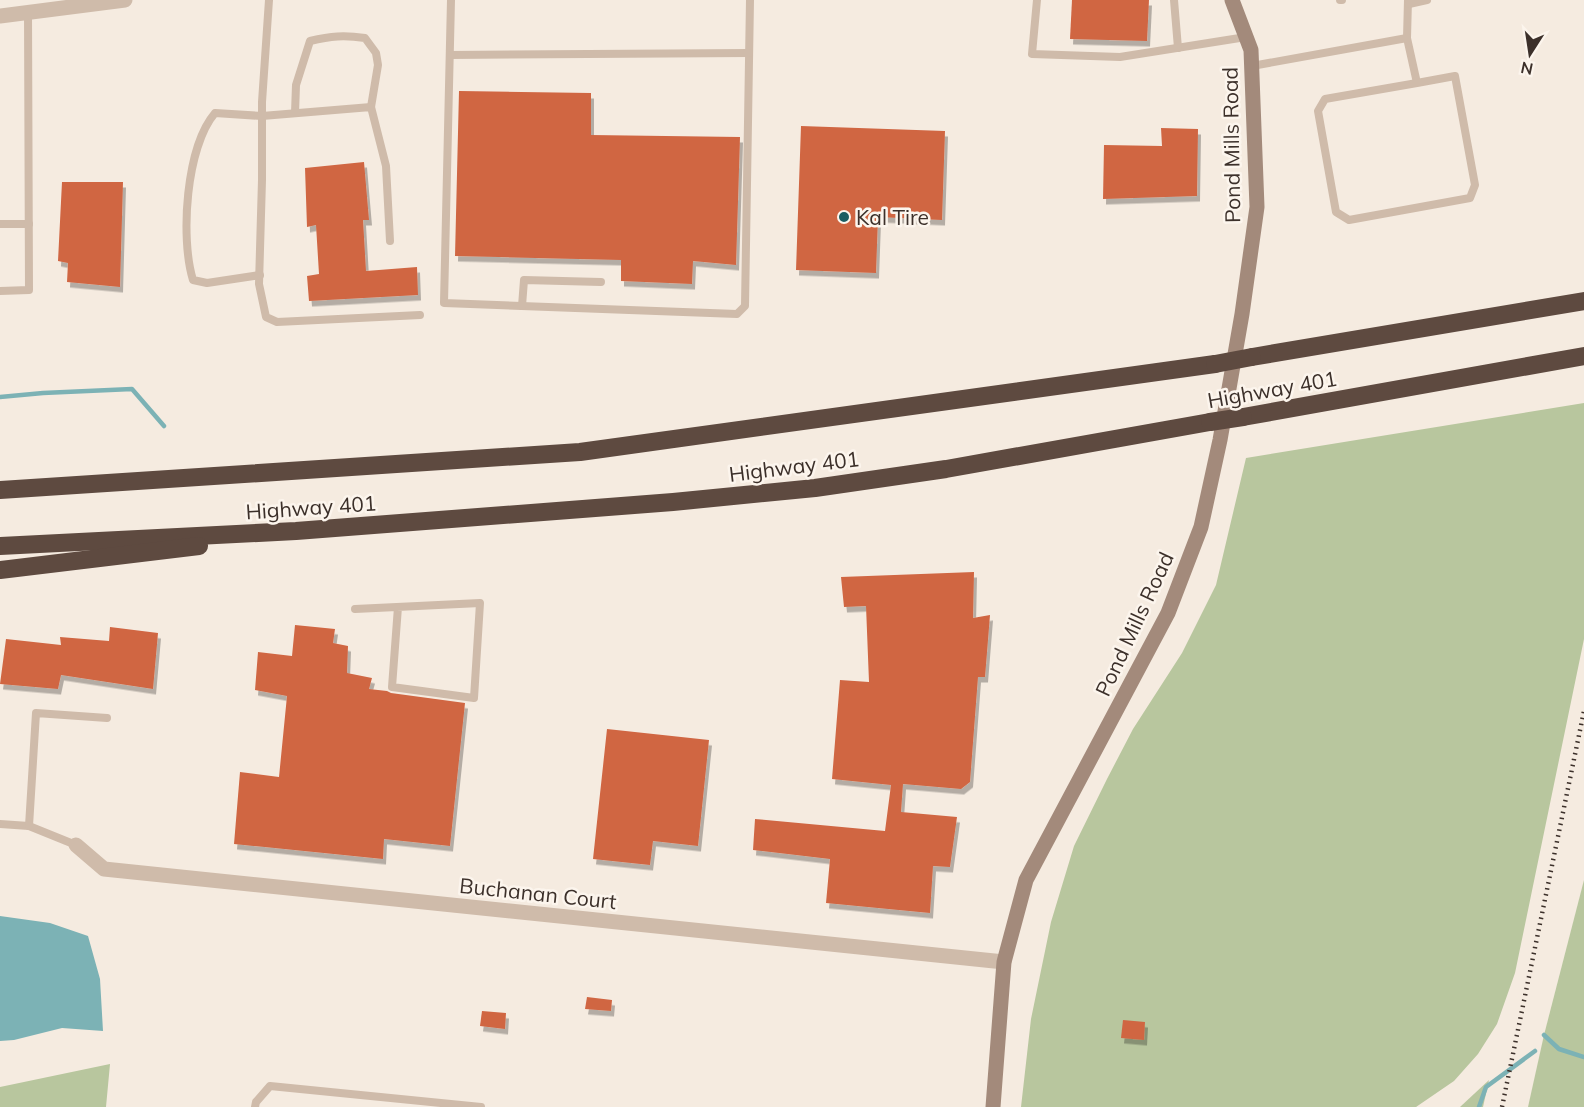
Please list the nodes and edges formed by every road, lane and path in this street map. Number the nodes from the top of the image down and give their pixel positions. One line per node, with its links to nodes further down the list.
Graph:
1 (125, 0): 10 (street)
2 (269, 0): 21 (lane)
3 (451, 0): 16 (lane)
4 (750, 0): 15 (lane)
5 (1037, 0): 14 (lane)
6 (1174, 0): 14 (lane)
7 (1232, 0): 12 (main road, Pond Mills Road)
8 (1427, 0): 9 (lane)
9 (1408, 2): 13 (lane)
10 (28, 12): 11 (street); 23 (lane)
11 (0, 16)
12 (1246, 37): 14 (lane); 17 (main road, Pond Mills Road)
13 (1407, 38): 17 (lane); 18 (lane)
14 (1178, 48)
15 (750, 53): 16 (lane); 29 (lane)
16 (450, 55): 29 (lane)
17 (1252, 66): 42 (main road, Pond Mills Road)
18 (1417, 83): 18 (lane)
19 (371, 107): 20 (lane); 20 (lane); 24 (lane)
20 (295, 113): 21 (lane)
21 (262, 116): 25 (lane); 25 (lane)
22 (0, 224): 23 (lane)
23 (29, 224): 27 (lane)
24 (390, 241)
25 (260, 275): 30 (lane)
26 (601, 282): 29 (lane)
27 (0, 291)
28 (1584, 301): 32 (highway, Highway 401, bridge)
29 (522, 306)
30 (420, 315)
31 (1584, 356): 33 (highway, Highway 401, bridge)
32 (6, 489)
33 (296, 531): 34 (highway, Highway 401); 35 (highway)
34 (0, 546)
35 (0, 570)
36 (398, 607): 36 (lane); 37 (lane)
37 (355, 609)
38 (107, 718): 40 (lane)
39 (0, 824): 40 (lane)
40 (28, 826): 41 (lane)
41 (76, 845): 42 (street, Buchanan Court)
42 (1004, 962): 45 (main road, Pond Mills Road)
43 (255, 1107): 44 (lane)
44 (481, 1107)
45 (993, 1107)

